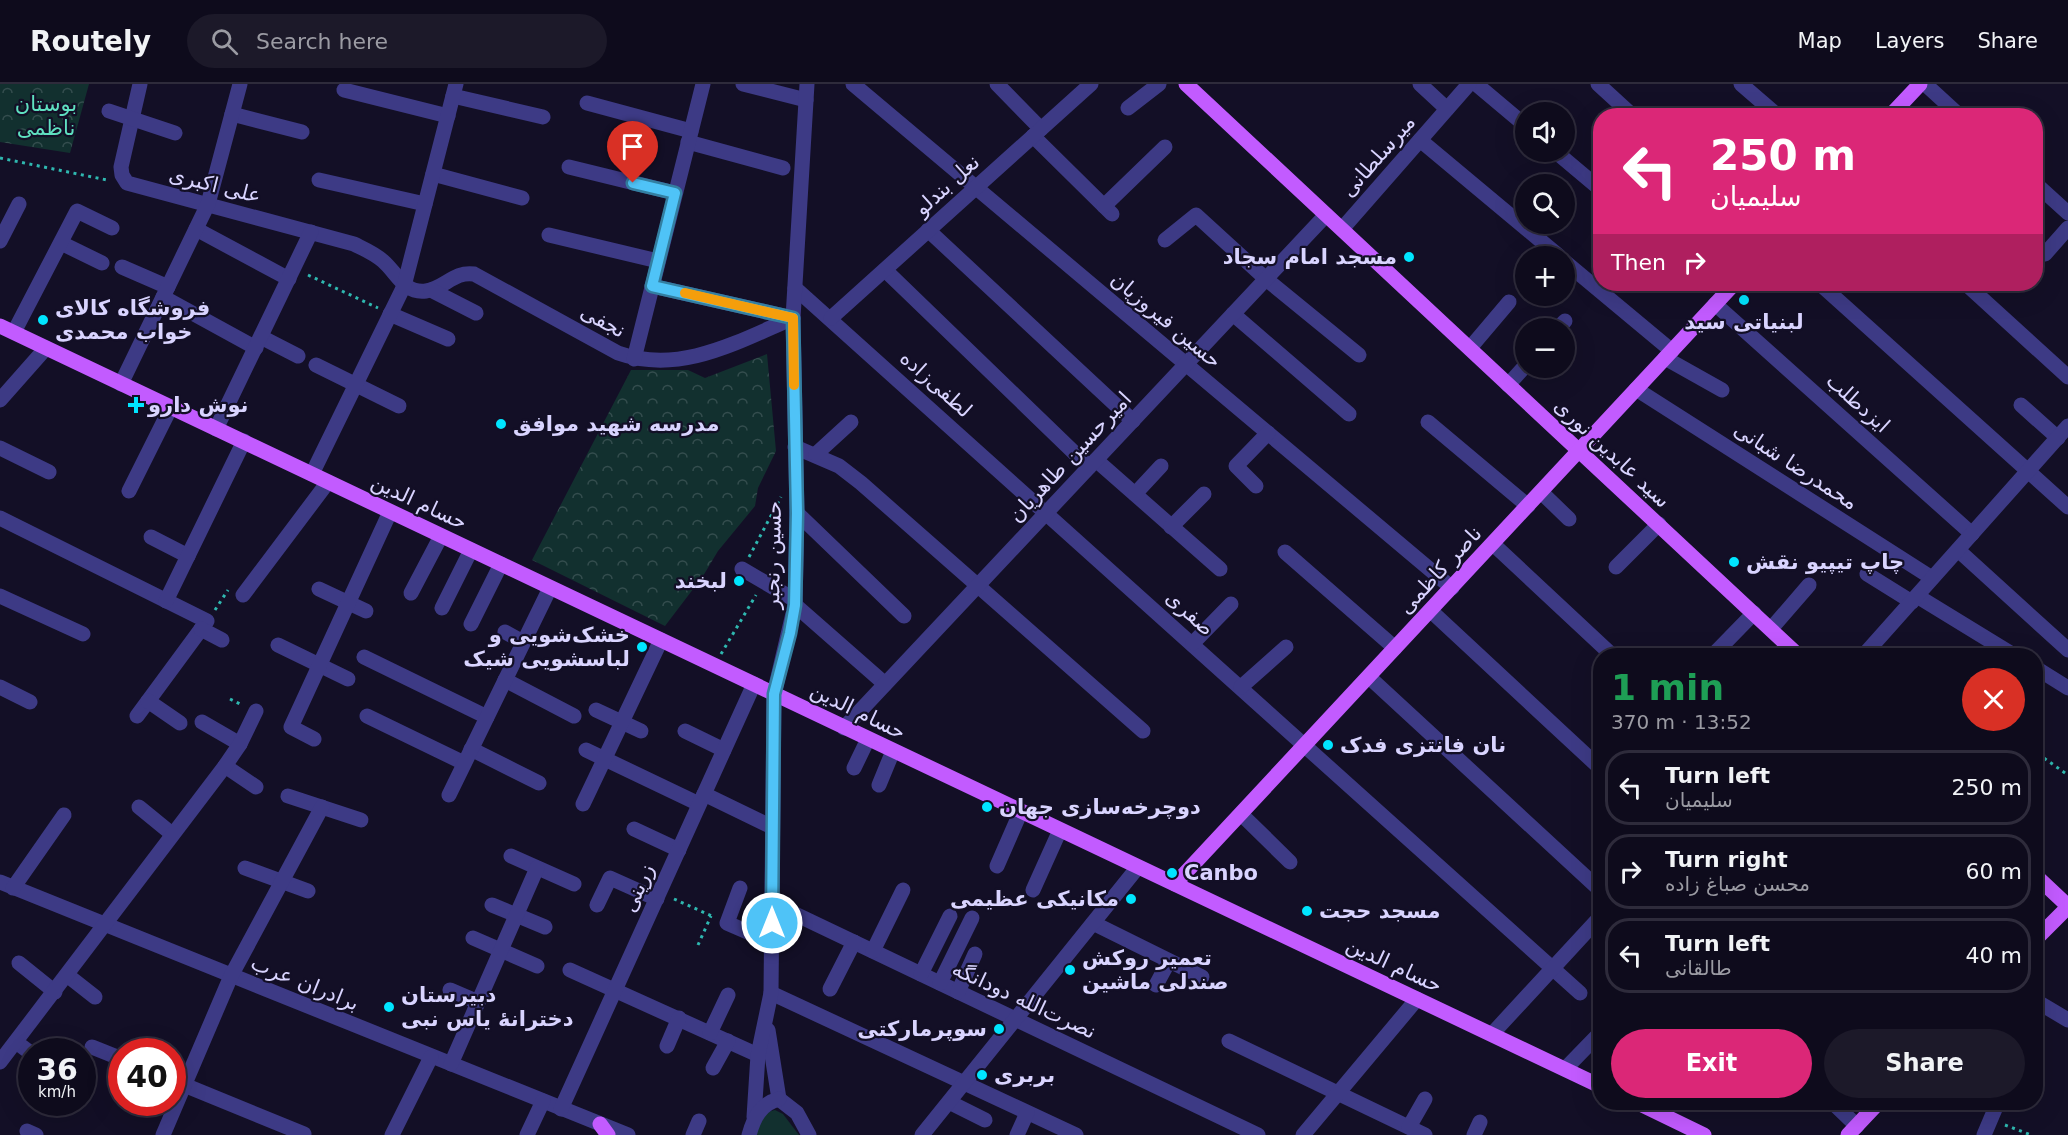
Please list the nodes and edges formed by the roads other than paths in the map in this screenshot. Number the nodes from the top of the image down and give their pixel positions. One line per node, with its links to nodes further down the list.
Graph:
1 (140, 84): 33 (street)
2 (240, 84): 29 (street)
3 (703, 84): 37 (street)
4 (743, 84): 20 (street)
5 (807, 84): 20 (street, حسین رنجبر)
6 (853, 84): 46 (street, حسین فیروزیان)
7 (997, 84): 35 (street)
8 (1091, 84): 35 (street, نعل بندلو)
9 (1159, 84): 22 (street)
10 (1186, 84): 54 (main road, سید عابدین نوری)
11 (1420, 84): 27 (street)
12 (1469, 84): 27 (street, میرسلطانی)
13 (1476, 84): 32 (street)
14 (1598, 84): 23 (street)
15 (1741, 84): 24 (street)
16 (1920, 84): 25 (main road)
17 (1925, 84): 26 (street)
18 (344, 90): 30 (street)
19 (454, 90): 30 (street); 31 (street)
20 (806, 100): 77 (street, حسین رنجبر)
21 (587, 103): 37 (street)
22 (1128, 108)
23 (1624, 108)
24 (1769, 108)
25 (1898, 108)
26 (1951, 108)
27 (1447, 109): 38 (street, میرسلطانی)
28 (110, 111): 33 (street)
29 (232, 114): 34 (street); 51 (street)
30 (448, 116): 43 (street)
31 (543, 117)
32 (1515, 117)
33 (131, 118): 36 (street); 51 (street, علی اکبری)
34 (302, 132)
35 (1037, 132): 39 (street); 46 (street, نعل بندلو)
36 (175, 133)
37 (689, 137): 42 (street); 48 (street)
38 (1420, 140): 58 (street, میرسلطانی); 65 (street)
39 (1165, 147)
40 (1568, 162): 45 (street)
41 (569, 167): 48 (street)
42 (783, 168)
43 (433, 174): 49 (street); 52 (street)
44 (319, 180): 52 (street)
45 (1593, 183)
46 (976, 187): 59 (street, نعل بندلو); 100 (street, حسین فیروزیان)
47 (2043, 190): 53 (street)
48 (675, 193): 67 (street)
49 (522, 198)
50 (19, 204): 63 (street)
51 (208, 204): 57 (street); 60 (street, علی اکبری)
52 (425, 204): 74 (street)
53 (2068, 213)
54 (1326, 215): 58 (main road, سید عابدین نوری); 73 (street, امیرحسین طاهریان)
55 (112, 228): 64 (street)
56 (2068, 228): 66 (street)
57 (196, 229): 72 (street); 83 (street)
58 (1342, 229): 95 (main road, سید عابدین نوری)
59 (928, 230): 70 (street, نعل بندلو); 114 (street)
60 (311, 232): 72 (street); 74 (street, علی اکبری)
61 (549, 235): 67 (street)
62 (1165, 240): 73 (street)
63 (0, 241)
64 (61, 243): 68 (street); 91 (street)
65 (1546, 246)
66 (2045, 255)
67 (658, 261): 75 (street)
68 (102, 263)
69 (122, 267): 83 (street)
70 (885, 270): 90 (street, نعل بندلو); 125 (street)
71 (1575, 271): 76 (street)
72 (291, 274): 93 (street)
73 (1266, 279): 88 (street, امیرحسین طاهریان); 96 (street)
74 (404, 286): 78 (street); 87 (street)
75 (652, 286): 89 (street); 99 (street)
76 (1593, 287)
77 (795, 288): 89 (street, حسین رنجبر); 90 (street, لطفی‌زاده)
78 (431, 290): 86 (street); 99 (street, نجفی)
79 (1597, 291): 97 (street)
80 (1727, 291): 85 (main road, ناصر کاظمی)
81 (1828, 291): 127 (street)
82 (1974, 291): 102 (street)
83 (165, 292): 93 (street); 104 (street)
84 (1509, 302): 95 (street)
85 (1715, 304): 97 (main road, ناصر کاظمی); 145 (street, ایزدطلب)
86 (476, 313)
87 (390, 314): 92 (street); 106 (street)
88 (1233, 314): 100 (street, امیرحسین طاهریان); 113 (street)
89 (793, 318): 99 (street, نجفی); 121 (street, حسین رنجبر)
90 (831, 318): 139 (street, لطفی‌زاده)
91 (7, 329): 94 (main road, حسام الدین)
92 (447, 339)
93 (259, 342): 98 (street); 117 (street)
94 (46, 348): 104 (main road, حسام الدین); 109 (street)
95 (1470, 348): 105 (main road, سید عابدین نوری)
96 (1359, 355)
97 (1668, 355): 107 (main road, ناصر کاظمی); 108 (street)
98 (298, 356)
99 (634, 359)
100 (1186, 364): 114 (street, امیرحسین طاهریان); 119 (street, حسین فیروزیان)
101 (316, 366): 106 (street)
102 (2068, 377)
103 (1515, 378): 105 (street)
104 (121, 384): 112 (main road, حسام الدین)
105 (1509, 385): 123 (main road, سید عابدین نوری)
106 (355, 386): 111 (street); 129 (street)
107 (1636, 389): 123 (main road, ناصر کاظمی); 158 (street, محمدرضا شبانی)
108 (1722, 390)
109 (0, 400)
110 (2021, 405): 118 (street)
111 (399, 406)
112 (171, 407): 117 (main road, حسام الدین); 132 (street)
113 (1349, 414)
114 (1132, 421): 125 (street, امیرحسین طاهریان)
115 (850, 422): 124 (street)
116 (1428, 422): 136 (street)
117 (216, 429): 120 (main road, حسام الدین)
118 (2063, 432): 127 (street)
119 (1268, 433): 131 (street); 162 (street, حسین فیروزیان)
120 (244, 441): 129 (main road, حسام الدین); 152 (street)
121 (795, 447): 124 (street); 140 (street, حسین رنجبر)
122 (0, 448): 128 (street)
123 (1579, 450): 133 (main road, ناصر کاظمی); 143 (main road, سید عابدین نوری)
124 (816, 454): 159 (street)
125 (1093, 463): 135 (street); 139 (street, امیرحسین طاهریان)
126 (1161, 466): 135 (street)
127 (2028, 471): 137 (street); 145 (street)
128 (49, 472)
129 (312, 474): 130 (main road, حسام الدین)
130 (328, 482): 138 (main road, حسام الدین); 165 (street)
131 (1256, 486)
132 (129, 491)
133 (1541, 492): 136 (main road, ناصر کاظمی); 142 (street)
134 (1204, 494): 144 (street)
135 (1135, 495): 144 (street)
136 (1528, 506): 148 (main road, ناصر کاظمی)
137 (2068, 507)
138 (390, 512): 146 (main road, حسام الدین); 169 (street)
139 (1047, 512): 159 (street, امیرحسین طاهریان); 185 (street, صفری)
140 (797, 513): 170 (street, حسین رنجبر); 176 (street)
141 (0, 518): 168 (street)
142 (1569, 519)
143 (1659, 524): 154 (street); 175 (main road, سید عابدین نوری)
144 (1172, 527): 156 (street)
145 (1972, 534): 150 (street)
146 (441, 536): 149 (main road, حسام الدین); 164 (street)
147 (151, 537): 152 (street)
148 (1492, 544): 162 (main road, ناصر کاظمی); 189 (street)
149 (471, 550): 153 (main road, حسام الدین); 172 (street)
150 (1958, 550): 158 (street); 194 (street)
151 (1285, 552): 188 (street)
152 (188, 556): 168 (street)
153 (501, 564): 161 (main road, حسام الدین); 177 (street)
154 (1616, 567)
155 (742, 569): 170 (street)
156 (1220, 569)
157 (1867, 574): 167 (street)
158 (1932, 578): 167 (street)
159 (978, 585): 202 (street, امیرحسین طاهریان); 221 (street)
160 (1809, 585): 179 (street)
161 (550, 588): 183 (main road, حسام الدین); 184 (street)
162 (1452, 588): 174 (main road, ناصر کاظمی)
163 (319, 589): 169 (street)
164 (411, 593)
165 (243, 595)
166 (0, 596): 181 (street)
167 (1914, 599): 192 (street); 193 (street)
168 (166, 601): 178 (street)
169 (348, 602): 173 (street); 196 (street)
170 (795, 602): 202 (street); 206 (street, حسین رنجبر)
171 (1232, 604): 185 (street)
172 (442, 608)
173 (366, 610)
174 (1431, 611): 188 (main road, ناصر کاظمی); 231 (street)
175 (1754, 613): 179 (main road, سید عابدین نوری); 190 (street)
176 (904, 616)
177 (471, 624)
178 (204, 625): 182 (street); 207 (street)
179 (1771, 629): 191 (main road, سید عابدین نوری)
180 (505, 632): 184 (street)
181 (83, 634)
182 (222, 640)
183 (661, 640): 201 (main road, حسام الدین); 216 (street)
184 (523, 642): 200 (street)
185 (1193, 643): 204 (street, صفری)
186 (278, 645): 196 (street)
187 (1286, 647): 204 (street)
188 (1395, 648): 198 (main road, ناصر کاظمی)
189 (1604, 648)
190 (1719, 648)
191 (1791, 648)
192 (1870, 648)
193 (2001, 648)
194 (2068, 650)
195 (364, 657): 214 (street)
196 (319, 665): 199 (street); 222 (street)
197 (2043, 672): 205 (street)
198 (1369, 677): 225 (main road, ناصر کاظمی); 262 (street)
199 (348, 680)
200 (505, 680): 213 (street); 214 (street)
201 (754, 684): 206 (main road, حسام الدین); 227 (street, زرینی)
202 (885, 684): 218 (street, امیرحسین طاهریان)
203 (0, 687): 208 (street)
204 (1241, 687): 225 (street, صفری)
205 (2068, 688)
206 (774, 694): 218 (main road, حسام الدین); 247 (street, حسین رنجبر)
207 (148, 701): 211 (street); 217 (street)
208 (30, 702)
209 (256, 711): 224 (street)
210 (596, 711): 216 (street)
211 (137, 716)
212 (367, 716): 229 (street)
213 (574, 716)
214 (487, 717): 229 (street)
215 (202, 722): 224 (street)
216 (622, 722): 219 (street); 230 (street)
217 (180, 723)
218 (844, 728): 223 (main road, حسام الدین)
219 (641, 731)
220 (685, 731): 227 (street)
221 (1143, 731)
222 (314, 739)
223 (868, 739): 228 (main road, حسام الدین); 233 (street)
224 (240, 744): 232 (street)
225 (1306, 745): 244 (main road, ناصر کاظمی); 290 (street, صفری)
226 (586, 750): 230 (street)
227 (724, 750): 239 (street, زرینی)
228 (893, 751): 235 (street); 243 (main road, حسام الدین)
229 (468, 756): 234 (street); 237 (street)
230 (605, 758): 239 (street); 240 (street)
231 (1593, 761)
232 (225, 766): 236 (street); 250 (street)
233 (854, 768)
234 (539, 783)
235 (879, 785)
236 (256, 787)
237 (448, 795)
238 (288, 796): 242 (street)
239 (701, 799): 247 (street); 251 (street, زرینی)
240 (583, 804)
241 (139, 807): 250 (street)
242 (322, 807): 246 (street); 258 (street)
243 (1021, 811): 249 (main road, حسام الدین); 254 (street)
244 (1241, 814): 253 (street); 261 (main road, ناصر کاظمی)
245 (64, 815): 263 (street)
246 (361, 820)
247 (772, 827): 269 (street, حسین رنجبر)
248 (634, 828): 251 (street)
249 (1060, 830): 255 (main road, حسام الدین); 266 (street)
250 (172, 834): 278 (street)
251 (679, 850): 268 (street, زرینی)
252 (511, 856): 257 (street)
253 (1290, 862)
254 (997, 866)
255 (1138, 867): 261 (main road, حسام الدین); 276 (street)
256 (245, 868): 258 (street)
257 (537, 868): 260 (street); 273 (street)
258 (282, 881): 267 (street); 294 (street)
259 (2043, 883): 272 (main road)
260 (574, 884)
261 (1176, 884): 307 (main road, حسام الدین)
262 (1593, 884)
263 (7, 885): 278 (street, برادران عرب)
264 (740, 888): 283 (street)
265 (903, 890): 285 (street)
266 (1033, 890)
267 (308, 891)
268 (658, 895): 271 (street); 298 (street, زرینی)
269 (772, 903): 282 (street, نصرت‌الله دودانگه); 283 (street, حسین رنجبر)
270 (492, 905): 273 (street)
271 (597, 905)
272 (2068, 907): 280 (main road)
273 (516, 915): 279 (street); 284 (street)
274 (950, 916): 292 (street)
275 (972, 918): 296 (street)
276 (1093, 923): 287 (street); 311 (street)
277 (1593, 924): 290 (street)
278 (106, 925): 293 (street); 294 (street, برادران عرب)
279 (545, 927)
280 (2043, 932)
281 (473, 938): 284 (street)
282 (854, 942): 285 (street, نصرت‌الله دودانگه); 299 (street)
283 (772, 943): 303 (street, حسین رنجبر)
284 (501, 950): 289 (street); 308 (street)
285 (873, 951): 292 (street, نصرت‌الله دودانگه)
286 (975, 954): 302 (street)
287 (1169, 961): 295 (street); 297 (street)
288 (19, 963): 301 (street)
289 (537, 966)
290 (1552, 969): 304 (street, صفری); 315 (street)
291 (570, 970): 298 (street)
292 (921, 974): 296 (street, نصرت‌الله دودانگه)
293 (67, 975): 301 (street); 306 (street)
294 (231, 976): 322 (street, برادران عرب); 325 (street)
295 (1202, 977)
296 (940, 983): 302 (street, نصرت‌الله دودانگه)
297 (1156, 985)
298 (616, 989): 310 (street); 336 (street, زرینی)
299 (830, 989)
300 (450, 990): 308 (street)
301 (55, 992): 319 (street)
302 (958, 992): 311 (street, نصرت‌الله دودانگه)
303 (771, 993): 313 (street, حسین رنجبر); 329 (street)
304 (1580, 993)
305 (728, 995): 314 (street)
306 (95, 997)
307 (1417, 999): 315 (main road, حسام الدین); 331 (street)
308 (478, 1002): 324 (street)
309 (2043, 1010): 312 (street)
310 (679, 1018): 314 (street); 320 (street)
311 (1016, 1019): 329 (street); 358 (street, نصرت‌الله دودانگه)
312 (2068, 1020)
313 (767, 1024): 321 (street, حسین رنجبر); 332 (street, حسین رنجبر)
314 (710, 1033): 317 (street)
315 (1492, 1034): 327 (main road, حسام الدین)
316 (1593, 1040): 327 (street)
317 (728, 1041): 321 (street); 326 (street)
318 (1229, 1041): 331 (street)
319 (16, 1042): 323 (street)
320 (667, 1046)
321 (758, 1055): 343 (street, حسین رنجبر)
322 (431, 1056): 324 (street, برادران عرب); 350 (street)
323 (0, 1061)
324 (451, 1064): 334 (street, برادران عرب)
325 (186, 1066)
326 (713, 1068)
327 (1565, 1069): 328 (main road, حسام الدین)
328 (1593, 1083)
329 (963, 1084): 335 (street); 341 (street)
330 (186, 1085): 348 (street)
331 (1338, 1094): 345 (street); 359 (street)
332 (779, 1099): 343 (street); 354 (street)
333 (1425, 1099): 345 (street)
334 (543, 1101): 336 (street, برادران عرب); 351 (street)
335 (949, 1102): 344 (street); 355 (street)
336 (561, 1109): 346 (street, برادران عرب)
337 (1655, 1110): 361 (main road)
338 (1838, 1110): 347 (street)
339 (1872, 1110): 347 (main road)
340 (1994, 1110): 362 (street)
341 (1027, 1113): 356 (street); 357 (street)
342 (168, 1116): 349 (street)
343 (754, 1117): 353 (street, حسین رنجبر)
344 (985, 1120)
345 (1410, 1127): 360 (street)
346 (604, 1130): 352 (street, برادران عرب)
347 (1853, 1130)
348 (304, 1134)
349 (163, 1135)
350 (392, 1135)
351 (527, 1135)
352 (628, 1135)
353 (749, 1135)
354 (809, 1135)
355 (922, 1135)
356 (1017, 1135)
357 (1076, 1135)
358 (1258, 1135)
359 (1303, 1135)
360 (1425, 1135)
361 (1704, 1135)
362 (1984, 1135)

